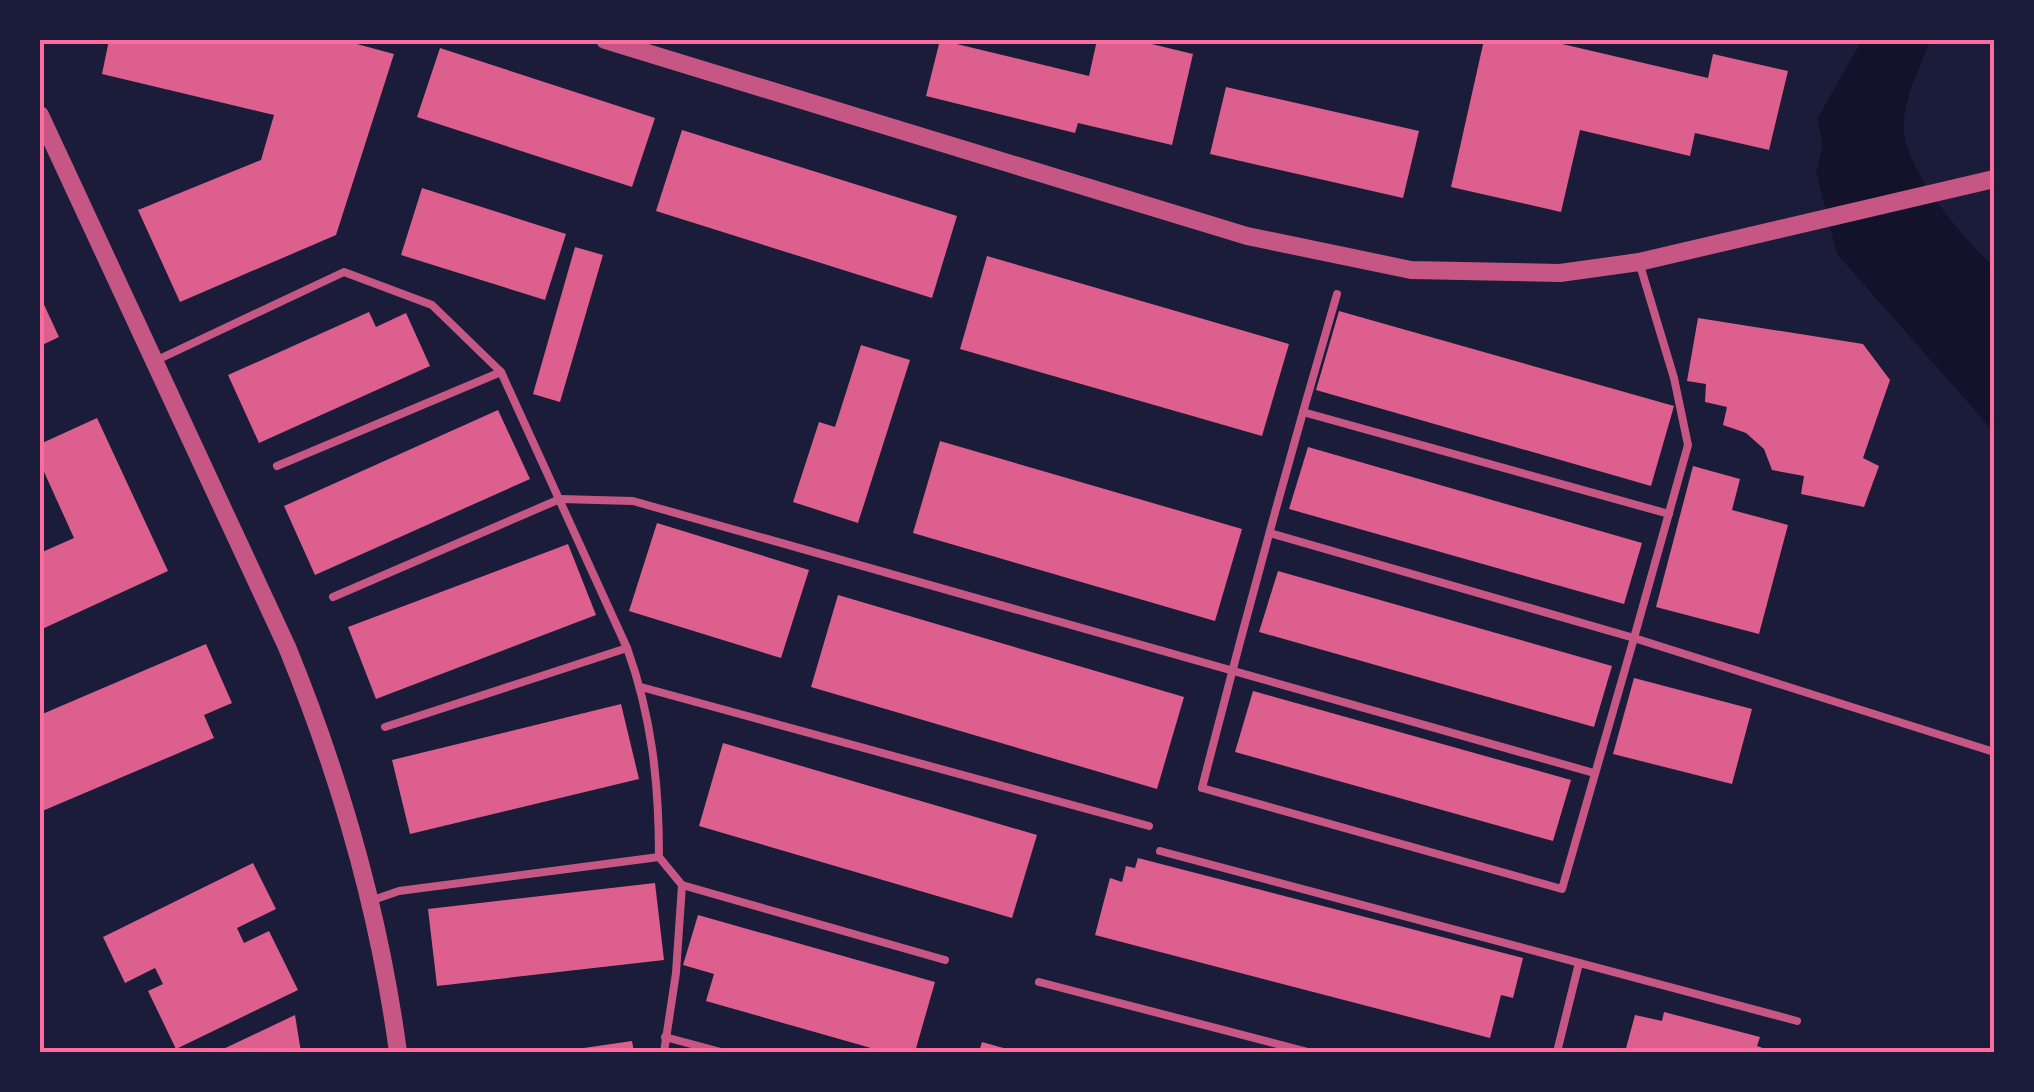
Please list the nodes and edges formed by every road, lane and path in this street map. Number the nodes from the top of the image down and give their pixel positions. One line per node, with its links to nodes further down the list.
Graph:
1 (604, 40): 4 (street)
2 (40, 115): 6 (street)
3 (1994, 180): 4 (street)
4 (1639, 262): 11 (lane)
5 (1337, 294): 8 (lane)
6 (154, 361): 7 (lane); 25 (street)
7 (501, 372): 9 (lane); 10 (lane)
8 (1303, 412): 11 (lane); 12 (lane)
9 (277, 466)
10 (560, 500): 13 (lane); 15 (lane); 16 (lane)
11 (1670, 514): 14 (lane)
12 (1270, 534): 14 (lane); 16 (lane)
13 (333, 597)
14 (1634, 638): 19 (lane); 20 (lane)
15 (628, 648): 17 (lane); 18 (lane)
16 (1231, 673): 20 (lane); 20 (lane)
17 (641, 687): 21 (lane); 23 (lane)
18 (385, 727)
19 (1994, 752)
20 (1594, 773)
21 (1149, 826)
22 (1160, 851): 27 (lane)
23 (659, 856): 24 (lane); 25 (lane)
24 (682, 885): 26 (lane); 30 (lane)
25 (373, 900): 31 (street)
26 (945, 960)
27 (1579, 963): 29 (lane); 35 (lane)
28 (1039, 982): 34 (lane)
29 (1797, 1022)
30 (666, 1037): 32 (lane); 33 (lane)
31 (398, 1052)
32 (664, 1052)
33 (721, 1052)
34 (1308, 1052)
35 (1557, 1052)

